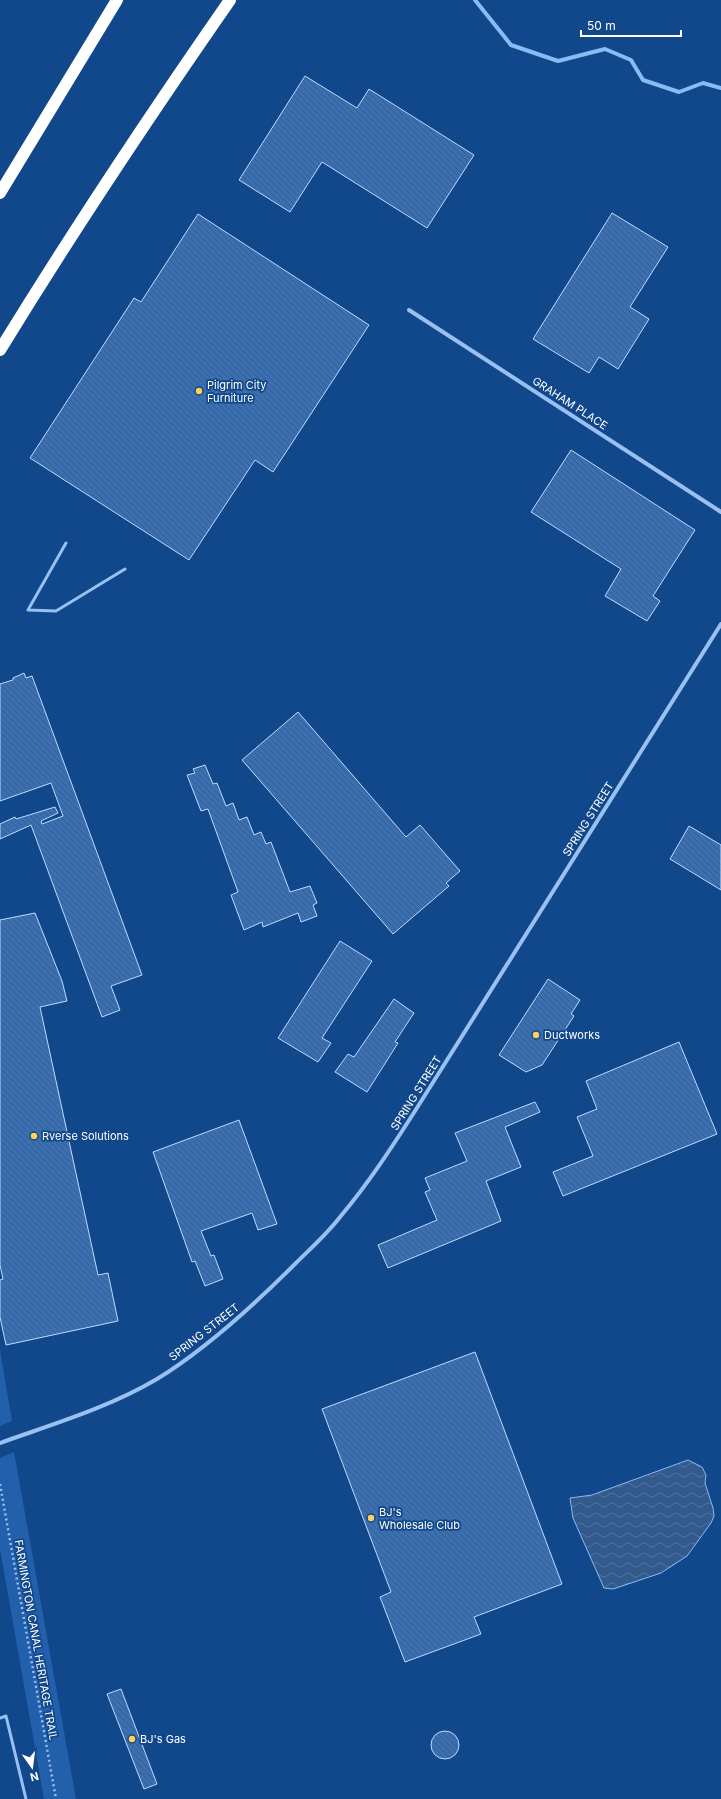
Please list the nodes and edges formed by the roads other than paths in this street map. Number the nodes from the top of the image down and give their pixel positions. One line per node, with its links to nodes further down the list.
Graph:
1 (117, 0): 3 (highway)
2 (230, 0): 5 (highway)
3 (0, 193)
4 (409, 310): 6 (street, GRAHAM PLACE)
5 (0, 350)
6 (721, 512)
7 (66, 543): 8 (lane)
8 (125, 568)
9 (721, 624): 10 (street, SPRING STREET)
10 (0, 1443)
11 (0, 1718): 12 (lane)
12 (26, 1799)

